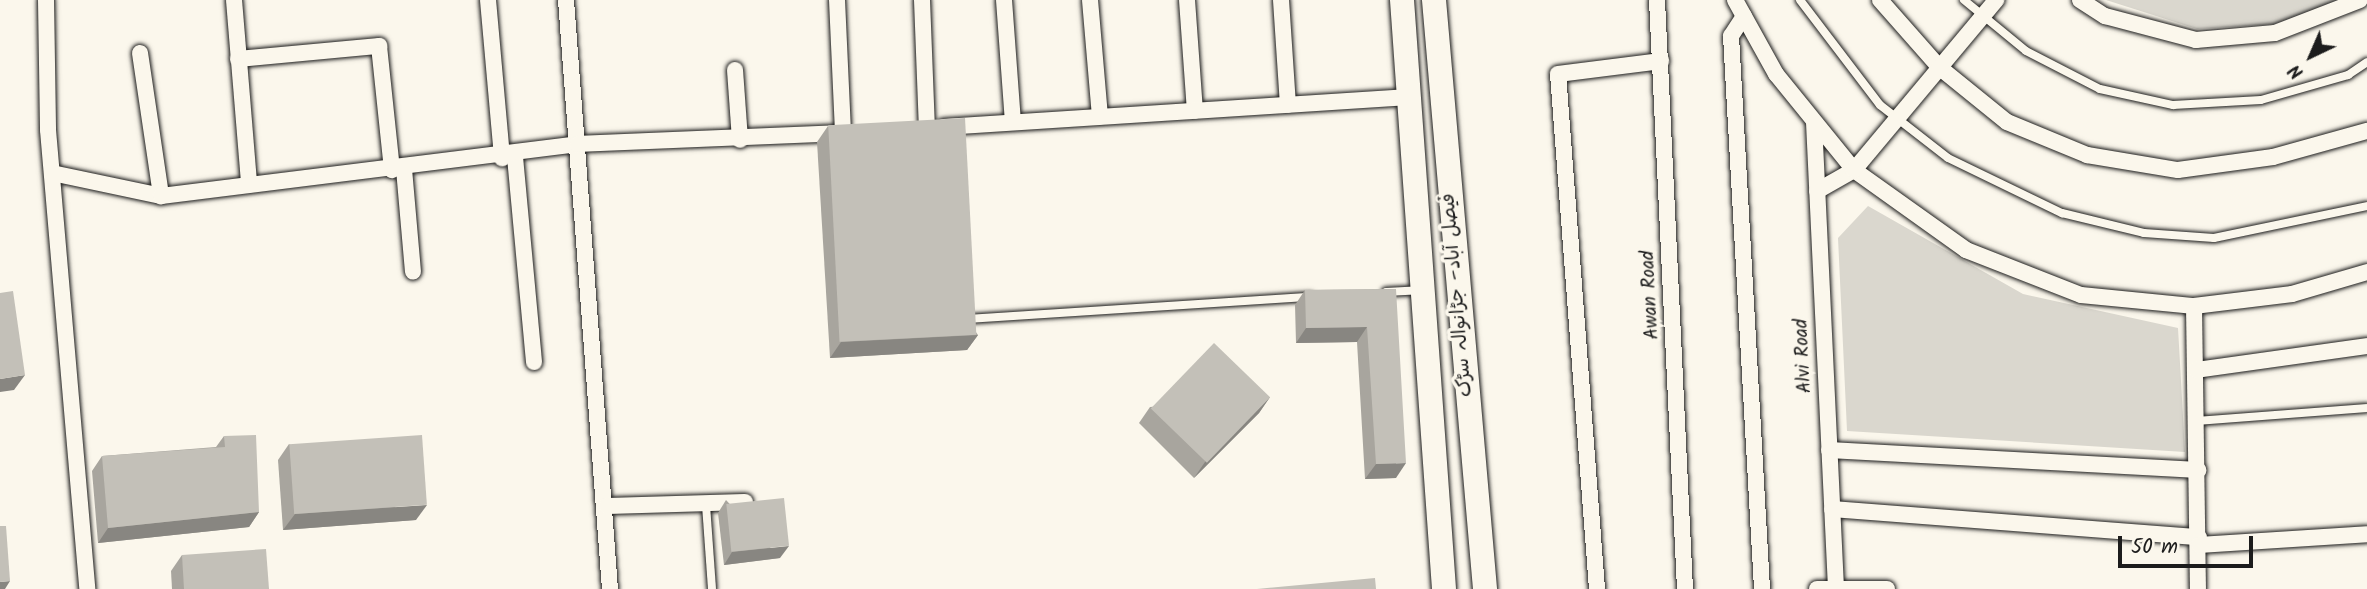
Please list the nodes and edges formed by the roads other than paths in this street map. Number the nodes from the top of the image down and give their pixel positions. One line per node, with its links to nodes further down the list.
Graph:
1 (46, 0): 42 (street)
2 (234, 0): 24 (street)
3 (488, 0): 39 (street)
4 (566, 0): 38 (street)
5 (837, 0): 37 (street)
6 (922, 0): 35 (street)
7 (1004, 0): 35 (street)
8 (1090, 0): 32 (street)
9 (1187, 0): 31 (street)
10 (1281, 0): 30 (street)
11 (1402, 0): 29 (main road, فیصل آباد– جڑانوالہ سڑک)
12 (1434, 0): 72 (main road, فیصل آباد– جڑانوالہ سڑک)
13 (1657, 0): 25 (street, Awan Road)
14 (1735, 0): 21 (street)
15 (1800, 0): 33 (lane)
16 (1880, 0): 27 (street)
17 (1964, 0): 22 (lane)
18 (1996, 0): 22 (street)
19 (2080, 0): 20 (street)
20 (2360, 0)
21 (1744, 16): 34 (street); 75 (street)
22 (1982, 17): 26 (lane); 27 (street)
23 (140, 53): 45 (street)
24 (238, 59): 40 (street); 43 (street)
25 (1661, 61): 73 (street); 74 (street, Awan Road)
26 (2367, 62)
27 (1939, 67): 33 (street); 36 (street)
28 (735, 70): 37 (street)
29 (1409, 97): 30 (street); 49 (main road, فیصل آباد– جڑانوالہ سڑک)
30 (1288, 105): 31 (street)
31 (1195, 111): 32 (street)
32 (1100, 117): 35 (street)
33 (1899, 120): 41 (street); 46 (lane)
34 (1814, 121): 41 (street); 44 (street, Alvi Road)
35 (1013, 122)
36 (2367, 131)
37 (740, 140): 38 (street)
38 (578, 144): 39 (street); 63 (street)
39 (509, 158): 40 (street); 55 (street)
40 (398, 170): 43 (street); 47 (street)
41 (1854, 170): 44 (street); 52 (street)
42 (52, 173): 45 (street); 68 (street)
43 (249, 184): 45 (street)
44 (1817, 191): 59 (street, Alvi Road)
45 (161, 196)
46 (2367, 206)
47 (413, 272)
48 (2367, 272): 52 (street)
49 (1422, 290): 50 (lane); 71 (main road, فیصل آباد– جڑانوالہ سڑک)
50 (1366, 293)
51 (1325, 296): 53 (lane)
52 (2194, 306): 56 (street)
53 (967, 319)
54 (2367, 346): 56 (street)
55 (534, 362)
56 (2196, 370): 58 (street)
57 (2367, 408): 58 (lane)
58 (2197, 421): 60 (street)
59 (1829, 450): 60 (street); 64 (street, Alvi Road)
60 (2198, 470): 66 (street)
61 (766, 500): 62 (street)
62 (706, 505): 63 (street); 70 (lane)
63 (607, 506): 69 (street)
64 (1832, 509): 66 (street); 67 (street, Alvi Road)
65 (2367, 534): 66 (street)
66 (2199, 541): 78 (street)
67 (1836, 588): 76 (street); 77 (street)
68 (87, 589)
69 (610, 589)
70 (712, 589)
71 (1444, 589)
72 (1485, 589)
73 (1597, 589)
74 (1685, 589)
75 (1762, 589)
76 (1817, 589)
77 (1887, 589)
78 (2198, 589)

